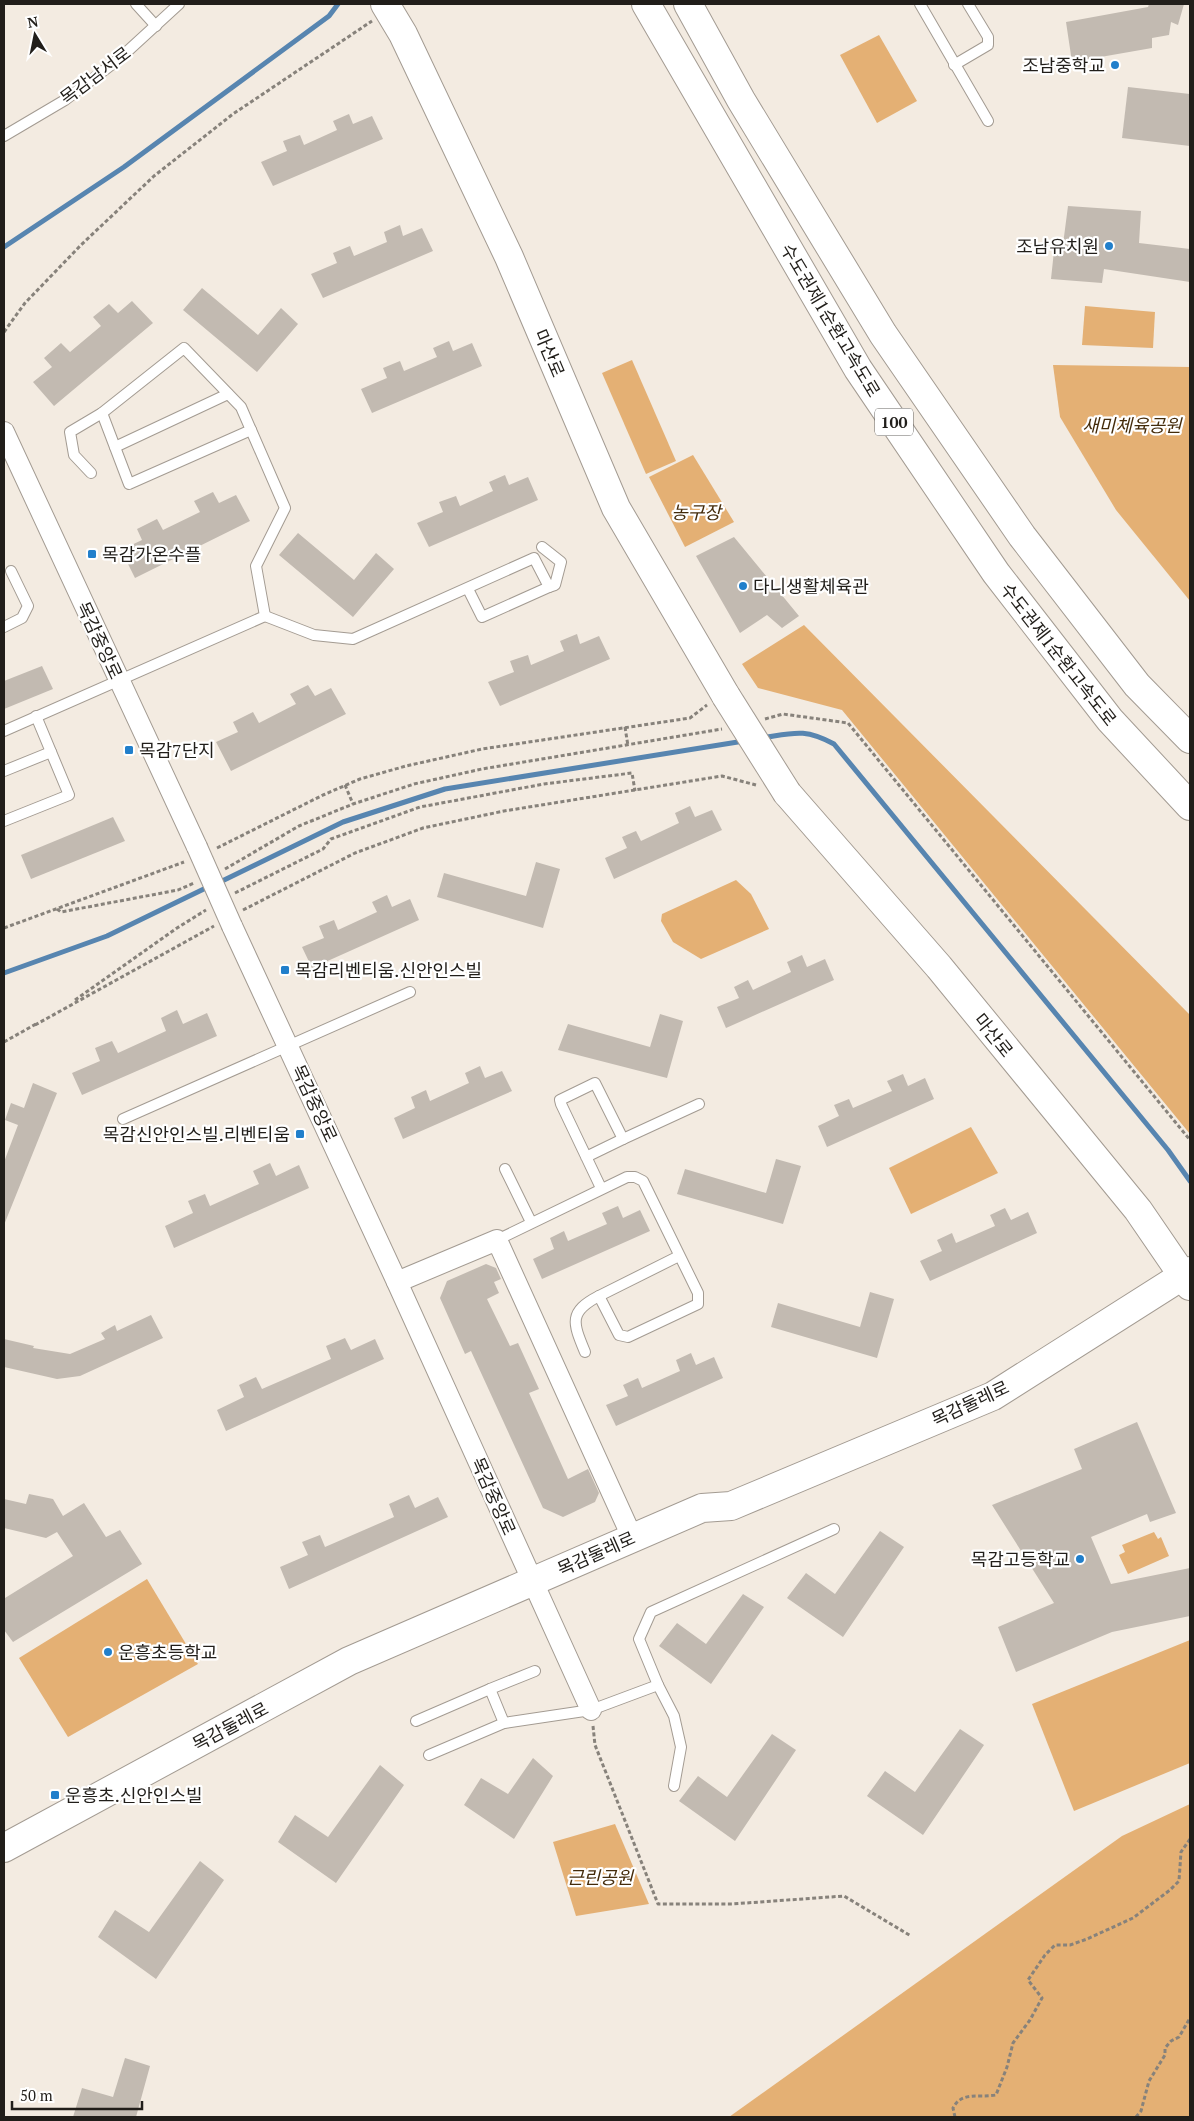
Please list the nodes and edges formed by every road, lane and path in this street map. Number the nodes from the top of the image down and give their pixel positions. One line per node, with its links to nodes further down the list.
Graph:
1 (136, 4): 8 (lane)
2 (179, 4): 8 (lane, 목감남서로)
3 (646, 4): 40 (main road, 수도권제1순환고속도로 / 100)
4 (688, 4): 32 (main road, 수도권제1순환고속도로 / 100)
5 (920, 4): 9 (lane)
6 (968, 4): 9 (lane)
7 (387, 7): 12 (path); 26 (main road, 마산로)
8 (156, 26): 11 (lane, 목감남서로)
9 (954, 65): 10 (lane)
10 (988, 121)
11 (4, 136)
12 (4, 332)
13 (228, 394): 14 (lane); 15 (lane); 17 (lane)
14 (102, 413): 17 (lane); 18 (lane)
15 (251, 430): 17 (lane); 23 (lane)
16 (4, 432): 25 (street, 목감중앙로)
17 (115, 447)
18 (91, 473)
19 (542, 547): 21 (lane)
20 (11, 571): 24 (lane)
21 (549, 587): 22 (lane); 22 (lane)
22 (468, 589): 23 (lane)
23 (265, 616): 25 (lane)
24 (4, 627)
25 (119, 680): 27 (lane); 42 (street, 목감중앙로)
26 (725, 695): 29 (path); 38 (main road, 마산로, bridge)
27 (36, 716): 31 (lane); 34 (lane)
28 (764, 719): 57 (path)
29 (625, 728): 33 (path); 36 (path)
30 (726, 728): 33 (path)
31 (4, 731)
32 (1190, 739)
33 (628, 746): 39 (path)
34 (51, 752): 35 (lane); 41 (lane)
35 (4, 772)
36 (345, 785): 39 (path); 42 (path)
37 (635, 791): 38 (path); 45 (path); 48 (path)
38 (787, 793): 64 (main road, 마산로)
39 (352, 804): 43 (path)
40 (1190, 806)
41 (4, 821)
42 (200, 852): 47 (path); 48 (street, 목감중앙로, bridge)
43 (222, 870)
44 (196, 882): 47 (path)
45 (226, 898)
46 (210, 908): 51 (path)
47 (57, 909): 49 (path)
48 (232, 920): 51 (path); 53 (street, 목감중앙로)
49 (4, 928)
50 (410, 992): 53 (lane)
51 (35, 1025): 52 (path)
52 (4, 1042)
53 (289, 1046): 55 (lane); 65 (street, 목감중앙로)
54 (699, 1104): 56 (lane)
55 (123, 1119)
56 (623, 1139): 58 (lane); 58 (lane)
57 (1190, 1140)
58 (586, 1157): 60 (lane)
59 (505, 1169): 61 (lane)
60 (601, 1188): 61 (lane); 63 (lane)
61 (531, 1222): 62 (lane)
62 (497, 1240): 65 (street); 69 (street)
63 (679, 1256): 66 (lane); 66 (lane)
64 (1188, 1278): 69 (main road, 목감둘레로)
65 (397, 1282): 70 (street, 목감중앙로)
66 (599, 1296): 67 (lane)
67 (585, 1352)
68 (834, 1529): 72 (lane)
69 (632, 1537): 70 (main road, 목감둘레로)
70 (533, 1581): 74 (street, 목감중앙로); 80 (main road, 목감둘레로)
71 (535, 1670): 73 (lane)
72 (658, 1685): 74 (lane); 78 (lane)
73 (490, 1689): 75 (lane); 76 (lane)
74 (591, 1710): 76 (lane); 81 (path)
75 (416, 1721)
76 (504, 1723): 77 (lane)
77 (429, 1755)
78 (674, 1786)
79 (1190, 1839): 83 (path)
80 (4, 1848)
81 (911, 1936)
82 (1190, 2018): 84 (path)
83 (955, 2117)
84 (1136, 2117)

